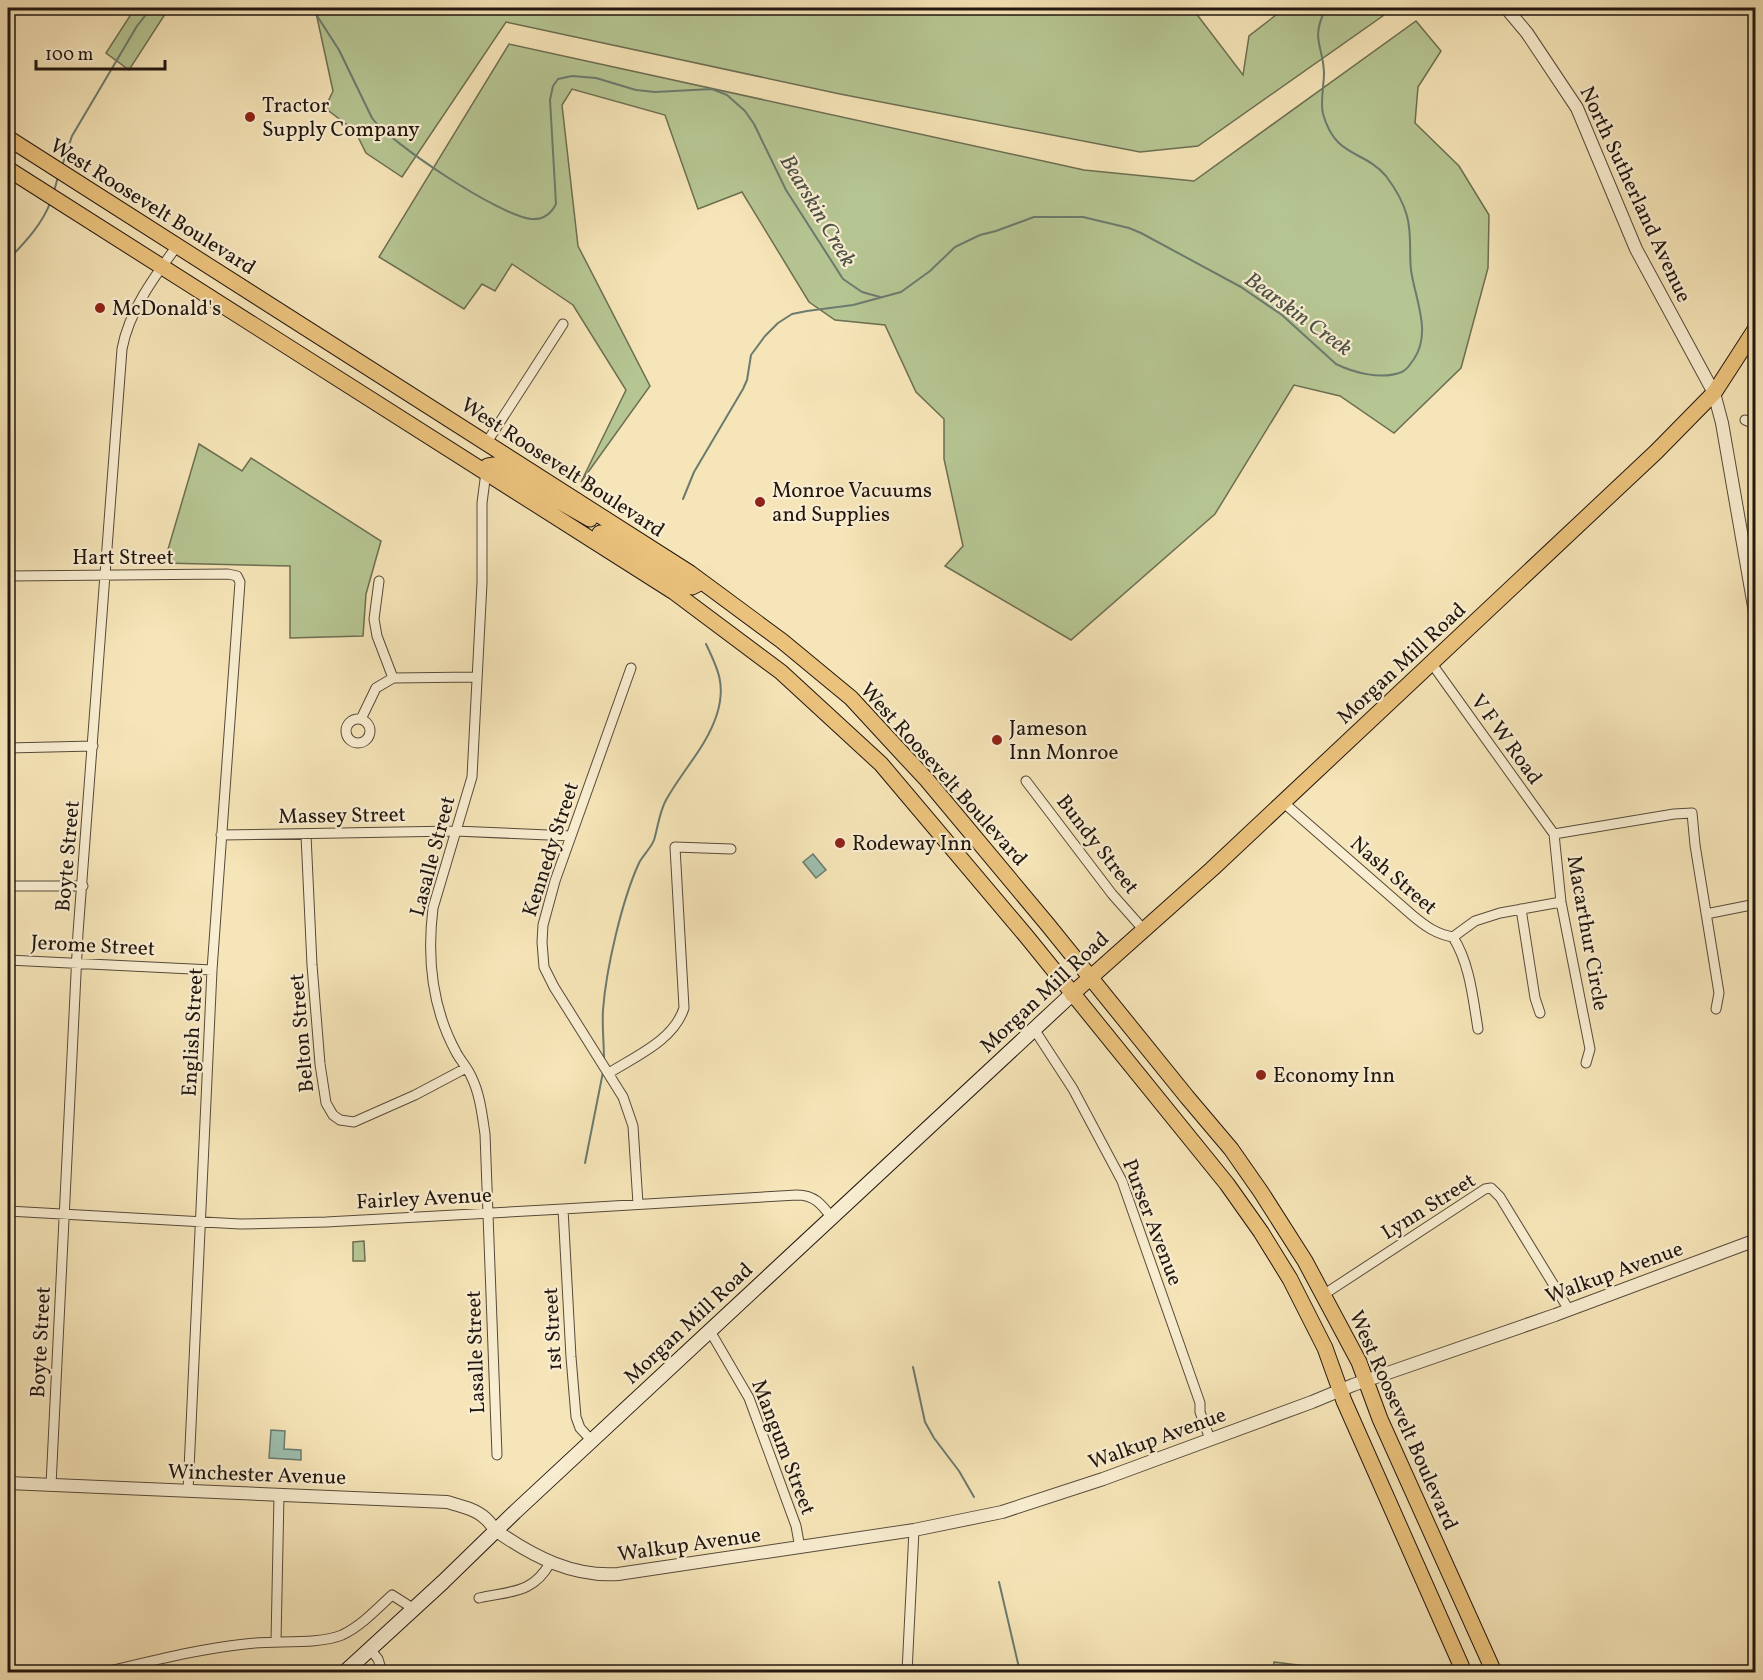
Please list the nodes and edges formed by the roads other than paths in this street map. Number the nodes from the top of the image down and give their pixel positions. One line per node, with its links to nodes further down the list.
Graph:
1 (1506, 8): 8 (street, North Sutherland Avenue)
2 (10, 140): 4 (main road, West Roosevelt Boulevard)
3 (8, 169): 5 (main road, West Roosevelt Boulevard)
4 (177, 246): 5 (street, Boyte Street); 11 (main road, West Roosevelt Boulevard)
5 (162, 268): 12 (main road, West Roosevelt Boulevard); 15 (street, Boyte Street)
6 (563, 324): 11 (street)
7 (1755, 328): 8 (main road, Morgan Mill Road)
8 (1714, 393): 20 (street, North Sutherland Avenue); 21 (main road, Morgan Mill Road)
9 (1745, 420): 10 (street)
10 (1755, 425)
11 (487, 442): 14 (main road, West Roosevelt Boulevard)
12 (486, 472): 13 (main road, West Roosevelt Boulevard); 14 (main road); 23 (street, Lasalle Street)
13 (548, 512): 19 (main road); 48 (main road, West Roosevelt Boulevard)
14 (640, 541): 19 (main road, West Roosevelt Boulevard)
15 (105, 574): 16 (street, Hart Street); 17 (street, Hart Street); 26 (street, Boyte Street)
16 (8, 576)
17 (237, 576): 32 (street, English Street)
18 (379, 581): 24 (street)
19 (702, 582): 47 (main road, West Roosevelt Boulevard)
20 (1755, 618)
21 (1432, 664): 29 (main road, Morgan Mill Road); 31 (street, V F W Road)
22 (631, 668): 34 (street, Kennedy Street)
23 (476, 677): 24 (street); 30 (street, Lasalle Street)
24 (393, 678): 25 (street)
25 (361, 719)
26 (93, 746): 27 (street); 37 (street, Boyte Street)
27 (8, 748)
28 (1026, 780): 42 (street, Bundy Street)
29 (1284, 803): 42 (main road, Morgan Mill Road); 43 (street, Nash Street)
30 (455, 831): 33 (street, Massey Street); 34 (street, Massey Street); 54 (street, Lasalle Street)
31 (1554, 834): 38 (street, Macarthur Circle); 41 (street, Macarthur Circle)
32 (221, 835): 33 (street, Massey Street); 46 (street, English Street)
33 (306, 835): 54 (street, Belton Street)
34 (571, 836): 55 (street, Kennedy Street)
35 (731, 849): 55 (street)
36 (8, 886): 37 (street)
37 (83, 886): 45 (street, Boyte Street)
38 (1561, 902): 40 (street); 53 (street, Macarthur Circle)
39 (1755, 904): 41 (street)
40 (1521, 909): 43 (street); 50 (street)
41 (1706, 914): 49 (street, Macarthur Circle)
42 (1143, 929): 47 (main road, Morgan Mill Road)
43 (1453, 937): 52 (street)
44 (8, 960): 45 (street, Jerome Street)
45 (76, 962): 46 (street, Jerome Street); 60 (street, Boyte Street)
46 (212, 970): 62 (street, English Street)
47 (1091, 977): 48 (main road, Morgan Mill Road); 64 (main road, West Roosevelt Boulevard)
48 (1072, 994): 51 (main road, Morgan Mill Road); 68 (main road, West Roosevelt Boulevard)
49 (1716, 1009)
50 (1540, 1013)
51 (1034, 1029): 61 (main road, Morgan Mill Road); 69 (street, Purser Avenue)
52 (1478, 1029)
53 (1586, 1063)
54 (466, 1068): 59 (street, Lasalle Street)
55 (609, 1073): 56 (street, Kennedy Street)
56 (638, 1204): 57 (street, Fairley Avenue); 61 (street, Fairley Avenue)
57 (563, 1209): 59 (street, Fairley Avenue); 70 (street, 1st Street)
58 (8, 1211): 60 (street, Fairley Avenue)
59 (488, 1213): 62 (street, Fairley Avenue); 71 (street, Lasalle Street)
60 (64, 1214): 62 (street, Fairley Avenue); 73 (street, Boyte Street)
61 (832, 1218): 66 (main road, Morgan Mill Road)
62 (201, 1221): 74 (street, English Street)
63 (1755, 1240): 65 (street, Walkup Avenue)
64 (1323, 1295): 65 (street, Lynn Street); 67 (main road, West Roosevelt Boulevard)
65 (1569, 1310): 67 (street, Walkup Avenue)
66 (710, 1331): 70 (main road, Morgan Mill Road); 78 (street, Mangum Street)
67 (1366, 1380): 68 (street, Walkup Avenue); 89 (main road, West Roosevelt Boulevard)
68 (1340, 1390): 69 (street, Walkup Avenue); 88 (main road, West Roosevelt Boulevard)
69 (1210, 1439): 77 (street, Walkup Avenue)
70 (592, 1441): 76 (main road, Morgan Mill Road)
71 (497, 1455)
72 (8, 1483): 73 (street, Winchester Avenue)
73 (51, 1485): 74 (street, Winchester Avenue)
74 (188, 1491): 75 (street, Winchester Avenue)
75 (279, 1495): 76 (street, Winchester Avenue); 82 (street)
76 (496, 1530): 79 (street, Walkup Avenue); 81 (main road, Morgan Mill Road)
77 (914, 1530): 78 (street, Walkup Avenue); 87 (street)
78 (800, 1548): 79 (street, Walkup Avenue)
79 (550, 1563): 80 (street)
80 (479, 1598)
81 (414, 1609): 82 (street); 83 (main road, Morgan Mill Road)
82 (276, 1641): 84 (street)
83 (370, 1649): 85 (main road, Morgan Mill Road); 86 (street)
84 (105, 1672)
85 (345, 1672)
86 (382, 1672)
87 (907, 1672)
88 (1464, 1672)
89 (1494, 1672)

